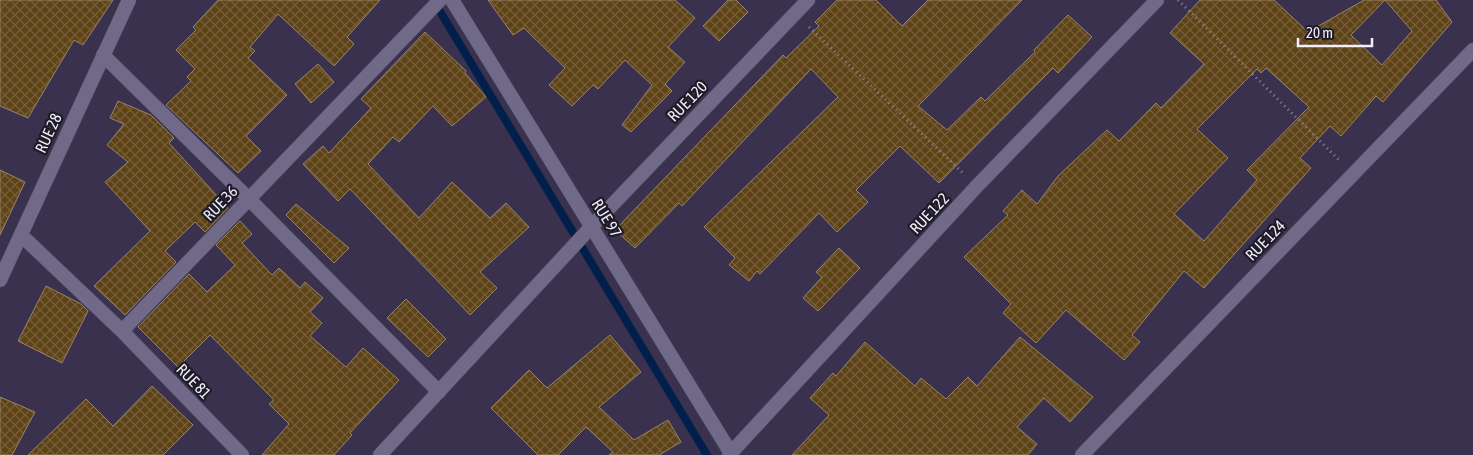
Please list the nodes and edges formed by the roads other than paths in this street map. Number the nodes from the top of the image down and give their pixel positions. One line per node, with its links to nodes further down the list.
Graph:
1 (129, 0): 7 (street, RUE 28)
2 (440, 0): 8 (street, RUE 36)
3 (452, 0): 9 (street, RUE 97)
4 (808, 0): 9 (street, RUE 120)
5 (1156, 0): 14 (street, RUE 122)
6 (1473, 50): 17 (street, RUE 124)
7 (103, 55): 8 (street); 10 (street, RUE 28)
8 (249, 199): 12 (street, RUE 36); 13 (street)
9 (592, 226): 13 (street, RUE 120); 14 (street, RUE 97)
10 (21, 234): 11 (street, RUE 28); 12 (street)
11 (0, 280)
12 (122, 331): 15 (street, RUE 81)
13 (439, 392): 16 (street, RUE 120)
14 (731, 454)
15 (242, 455)
16 (380, 455)
17 (1082, 455)

